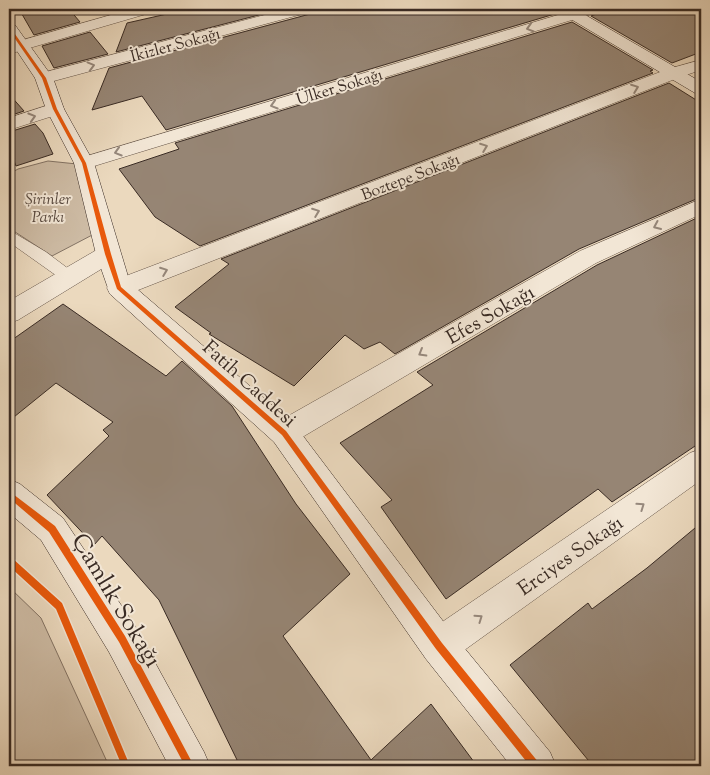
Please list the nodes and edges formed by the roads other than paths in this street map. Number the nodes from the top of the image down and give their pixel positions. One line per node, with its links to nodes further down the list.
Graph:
1 (148, 9): 5 (street)
2 (305, 9): 8 (street, İkizler Sokağı, one-way to 2)
3 (593, 9): 4 (street, Ülker Sokağı)
4 (569, 12): 7 (street); 12 (street, Ülker Sokağı, one-way to 12)
5 (13, 41): 8 (street)
6 (701, 65): 7 (street, Boztepe Sokağı)
7 (674, 73): 9 (street); 17 (street, Boztepe Sokağı, one-way to 7)
8 (44, 78): 10 (street)
9 (701, 89)
10 (55, 110): 11 (street, one-way to 10); 12 (street)
11 (9, 124)
12 (84, 163): 15 (street)
13 (701, 206): 19 (street, Efes Sokağı, one-way to 19)
14 (9, 235): 16 (lane)
15 (108, 254): 16 (street); 17 (street)
16 (69, 277): 18 (street)
17 (119, 288): 19 (street, Fatih Caddesi)
18 (9, 313)
19 (284, 433): 22 (street, Fatih Caddesi)
20 (701, 464): 22 (street, Erciyes Sokağı, one-way to 20)
21 (9, 494): 23 (street, Çamlık Sokağı)
22 (439, 646): 24 (street, Fatih Caddesi)
23 (190, 766)
24 (536, 766)

